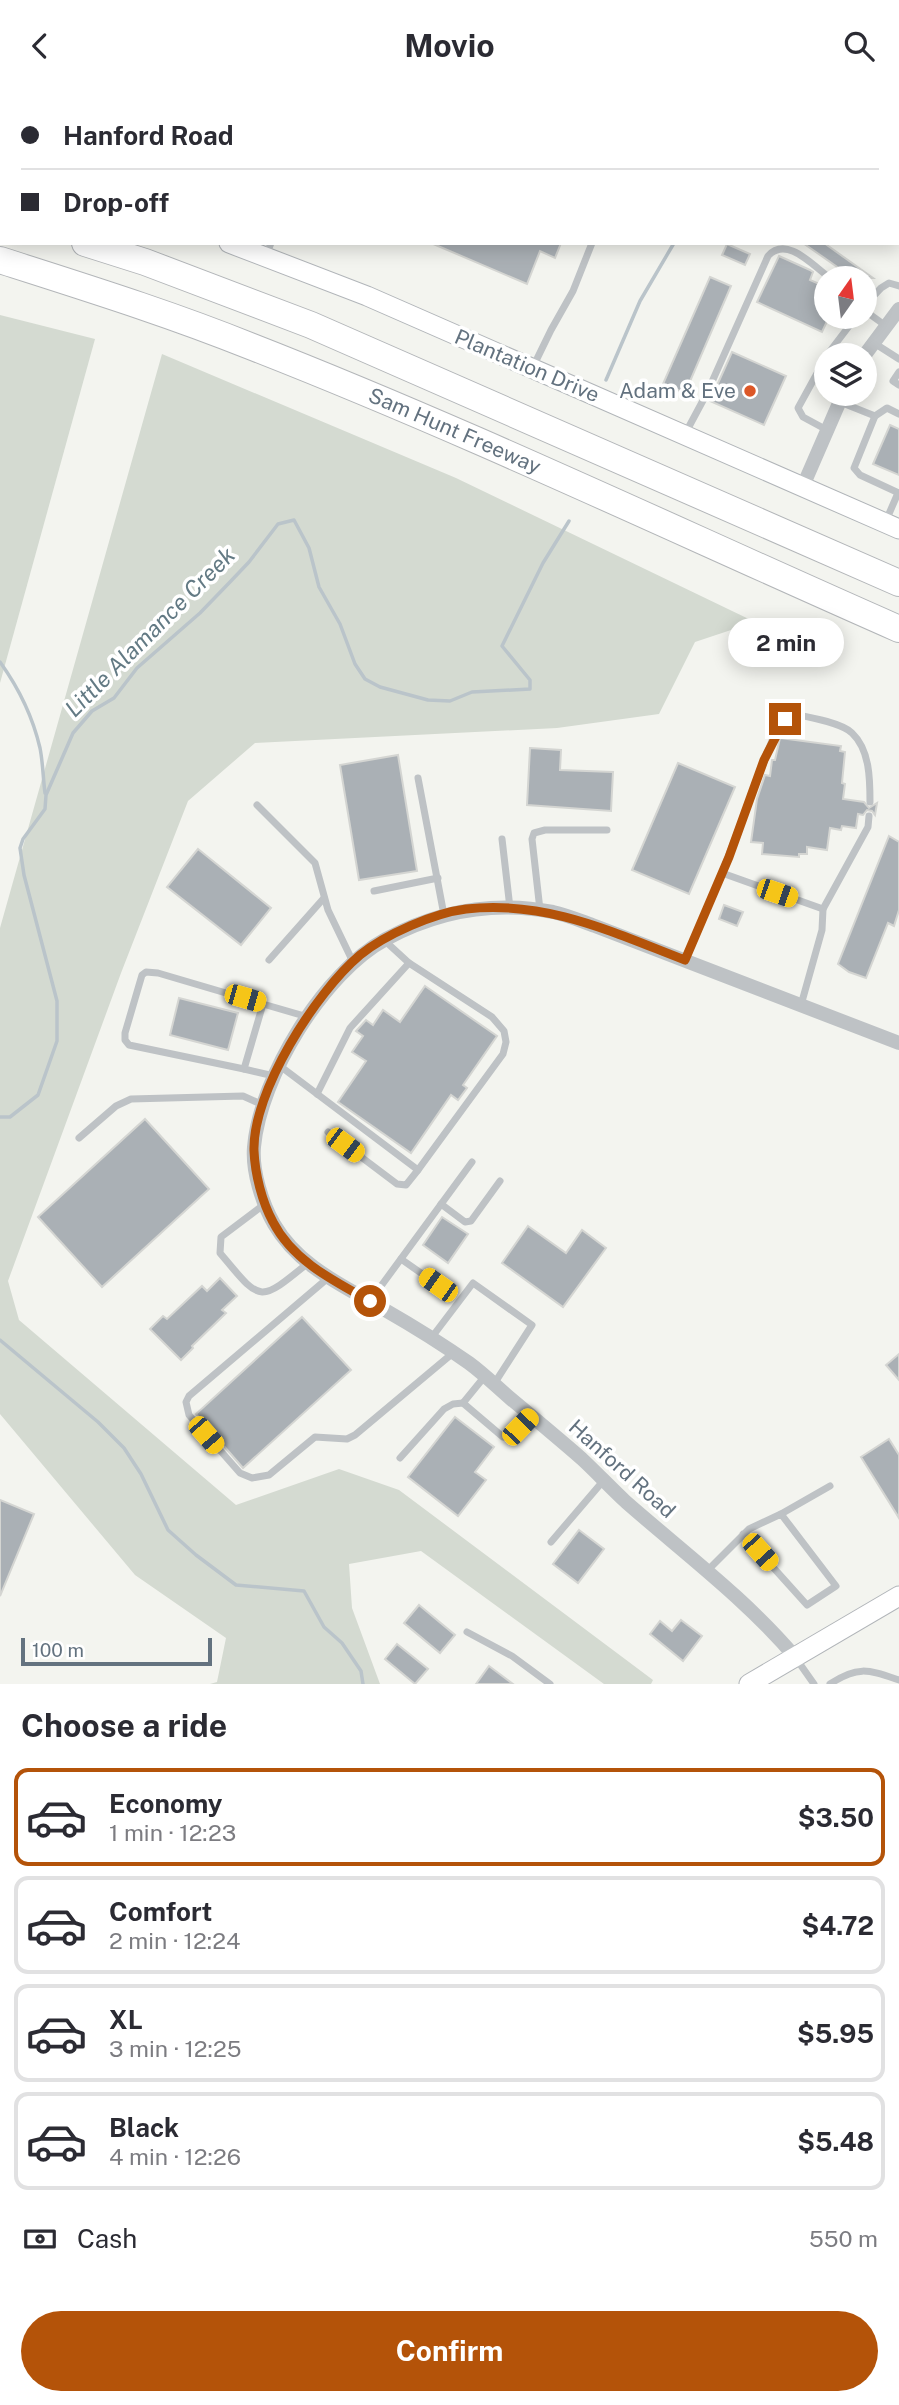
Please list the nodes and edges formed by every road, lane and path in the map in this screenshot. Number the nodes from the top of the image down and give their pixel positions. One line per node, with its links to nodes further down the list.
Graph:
1 (91, 245): 25 (highway, Sam Hunt Freeway)
2 (240, 245): 4 (street, Plantation Drive)
3 (591, 245): 15 (lane)
4 (269, 250): 15 (street, Plantation Drive)
5 (0, 260): 29 (highway, Sam Hunt Freeway)
6 (814, 267): 24 (lane)
7 (899, 286): 8 (lane)
8 (877, 292)
9 (899, 309): 11 (street)
10 (877, 317): 11 (lane)
11 (886, 326): 12 (street)
12 (874, 343)
13 (877, 345): 14 (lane)
14 (899, 359)
15 (533, 368): 24 (street, Plantation Drive)
16 (899, 372): 18 (lane)
17 (814, 379): 23 (lane)
18 (899, 385)
19 (837, 406): 23 (street)
20 (857, 406): 22 (lane)
21 (899, 414): 22 (lane)
22 (875, 416): 27 (lane)
23 (827, 430): 26 (street)
24 (685, 435): 26 (street, Plantation Drive)
25 (683, 487): 30 (highway); 31 (highway, Sam Hunt Freeway)
26 (803, 487): 28 (street, Plantation Drive)
27 (898, 493): 28 (lane)
28 (892, 526)
29 (762, 569): 32 (highway, Sam Hunt Freeway); 33 (highway)
30 (899, 576)
31 (899, 583)
32 (899, 629)
33 (899, 639)
34 (418, 778): 41 (lane)
35 (870, 802): 40 (lane)
36 (257, 805): 43 (lane)
37 (869, 816): 45 (lane)
38 (607, 829): 46 (lane)
39 (502, 839): 44 (lane)
40 (722, 873): 45 (lane); 50 (lane)
41 (438, 878): 42 (lane); 47 (lane)
42 (374, 891)
43 (324, 898): 49 (lane); 51 (lane)
44 (510, 908): 46 (street, Hanford Road); 47 (street, Hanford Road)
45 (823, 909): 54 (lane)
46 (541, 911): 50 (street, Hanford Road)
47 (444, 915): 48 (street, Hanford Road)
48 (384, 940): 51 (street, Hanford Road); 52 (lane)
49 (269, 960)
50 (685, 960): 54 (street, Hanford Road)
51 (353, 962): 55 (street, Hanford Road)
52 (409, 963): 59 (lane); 64 (lane)
53 (263, 1003): 55 (lane); 57 (lane); 57 (lane)
54 (801, 1005): 56 (street, Hanford Road)
55 (308, 1017): 58 (street, Hanford Road)
56 (899, 1043)
57 (244, 1069): 58 (lane)
58 (277, 1071): 59 (lane); 60 (street, Hanford Road)
59 (317, 1094): 64 (lane)
60 (263, 1105): 62 (lane); 66 (street, Hanford Road)
61 (328, 1132): 64 (lane)
62 (79, 1138)
63 (472, 1162): 67 (lane)
64 (418, 1170)
65 (500, 1181): 67 (lane)
66 (266, 1203): 69 (street, Hanford Road); 69 (lane)
67 (441, 1204): 68 (lane)
68 (401, 1259): 71 (lane); 72 (lane)
69 (308, 1263): 70 (street, Hanford Road)
70 (328, 1278): 72 (street, Hanford Road); 74 (lane)
71 (438, 1285)
72 (370, 1301): 73 (street, Hanford Road)
73 (431, 1338): 74 (street, Hanford Road); 75 (lane)
74 (454, 1353): 75 (street, Hanford Road)
75 (489, 1380): 76 (lane); 77 (street, Hanford Road)
76 (463, 1403): 77 (lane); 78 (lane)
77 (531, 1416): 79 (street, Hanford Road)
78 (400, 1458)
79 (604, 1480): 83 (lane); 84 (street, Hanford Road)
80 (831, 1486): 81 (lane)
81 (781, 1514): 82 (lane); 82 (lane)
82 (743, 1534): 84 (lane)
83 (551, 1542)
84 (707, 1572): 87 (street, Hanford Road)
85 (899, 1596): 87 (street)
86 (467, 1632): 89 (lane)
87 (795, 1657): 90 (street); 91 (lane)
88 (899, 1681): 92 (lane)
89 (550, 1684)
90 (749, 1684)
91 (814, 1684)
92 (830, 1684)

